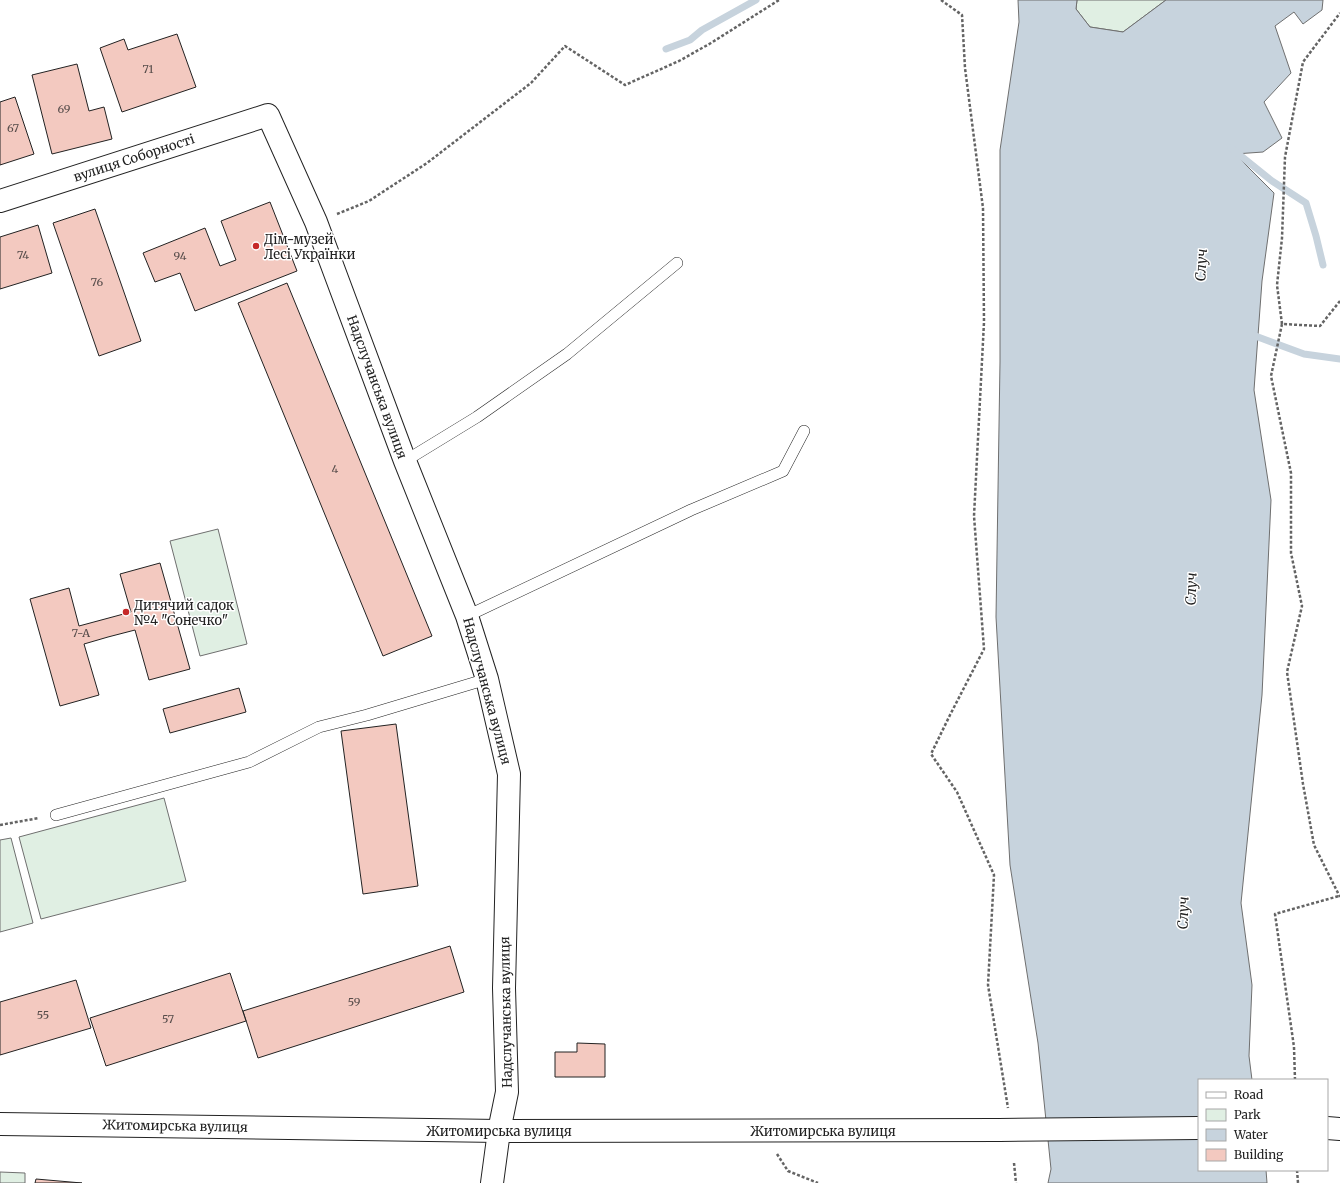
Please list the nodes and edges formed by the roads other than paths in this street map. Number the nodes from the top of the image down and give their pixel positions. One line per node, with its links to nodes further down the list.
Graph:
1 (268, 115): 2 (street, вулиця Соборності); 5 (street, Надслучанська вулиця)
2 (0, 201)
3 (676, 263): 5 (lane)
4 (804, 431): 6 (lane)
5 (404, 461): 6 (street, Надслучанська вулиця)
6 (467, 616): 7 (street, Надслучанська вулиця)
7 (486, 680): 8 (lane); 13 (street, Надслучанська вулиця)
8 (56, 815)
9 (0, 1124): 13 (street, Житомирська вулиця)
10 (1198, 1128): 13 (street, Житомирська вулиця, bridge)
11 (1328, 1128): 12 (street)
12 (1340, 1128)
13 (499, 1131): 14 (street, Надслучанська вулиця)
14 (492, 1183)

